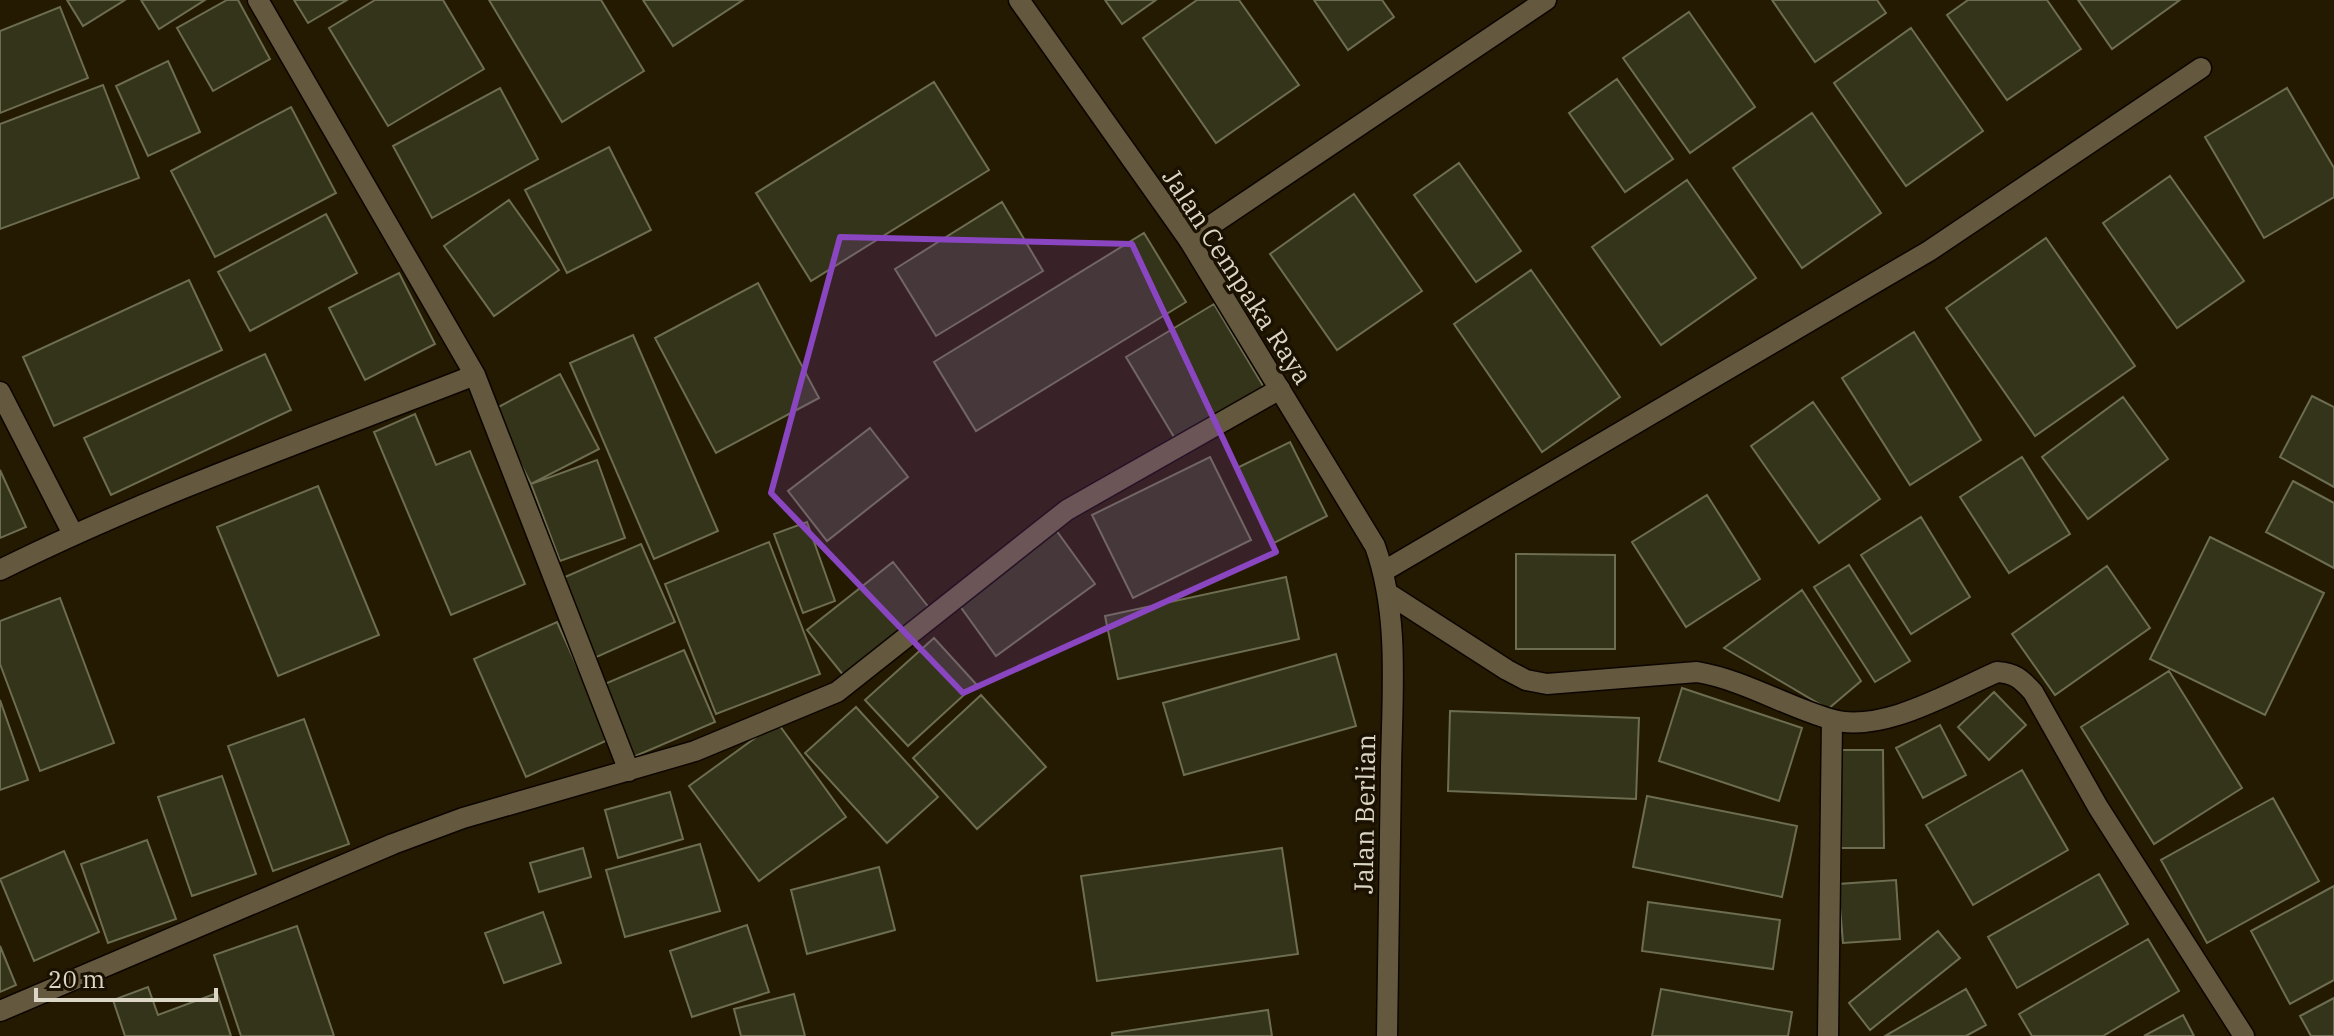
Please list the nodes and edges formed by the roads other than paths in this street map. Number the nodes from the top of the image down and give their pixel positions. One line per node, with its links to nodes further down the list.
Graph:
1 (258, 0): 6 (street)
2 (1019, 0): 5 (street, Jalan Cempaka Raya)
3 (1546, 0): 5 (street)
4 (2201, 68): 11 (street)
5 (1189, 240): 7 (street, Jalan Cempaka Raya)
6 (475, 375): 9 (street); 14 (street)
7 (1280, 389): 11 (street, Jalan Cempaka Raya); 14 (street)
8 (0, 392): 9 (street)
9 (73, 534): 10 (street)
10 (0, 570)
11 (1384, 571): 12 (street, Jalan Cempaka Raya)
12 (1389, 594): 13 (street); 16 (street, Jalan Berlian)
13 (1832, 720): 17 (street); 18 (street)
14 (629, 771): 15 (street)
15 (0, 1011)
16 (1387, 1036)
17 (1828, 1036)
18 (2244, 1036)

